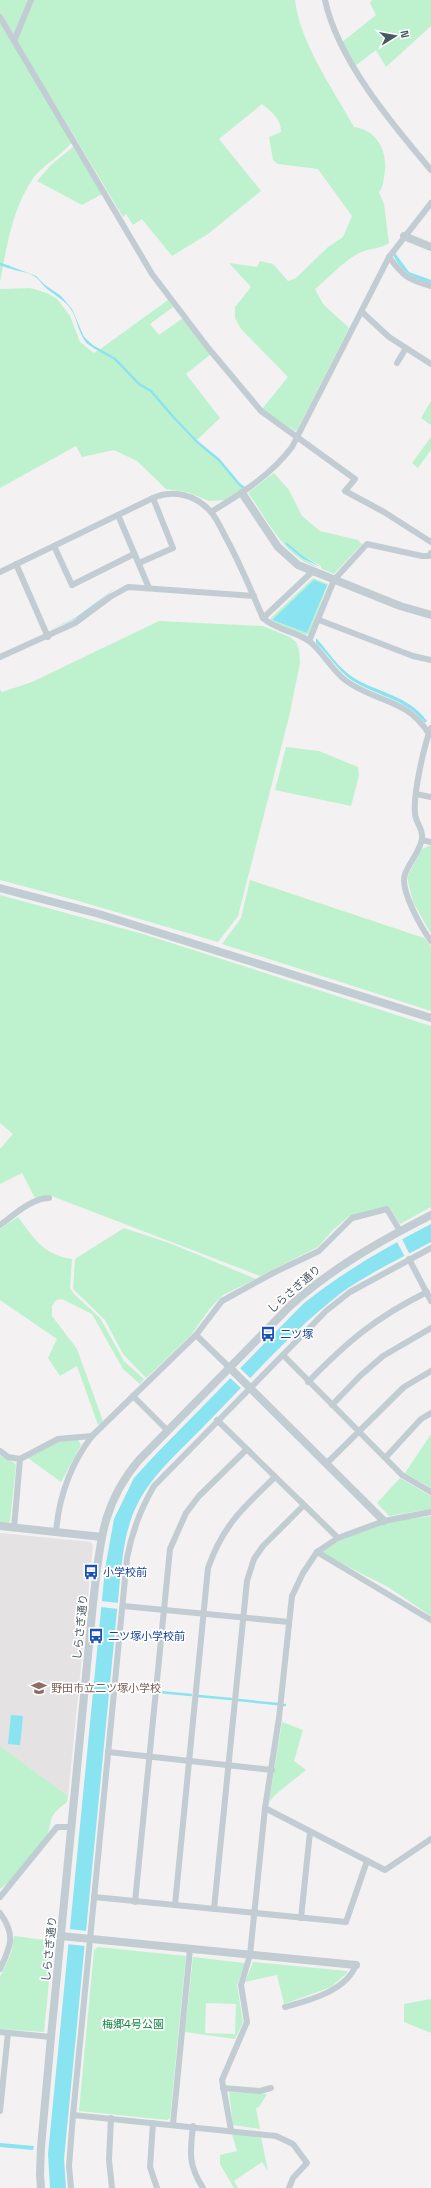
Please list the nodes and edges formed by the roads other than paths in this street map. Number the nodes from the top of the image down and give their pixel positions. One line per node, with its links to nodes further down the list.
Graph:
1 (31, 0): 4 (street)
2 (325, 0): 5 (street)
3 (0, 18): 4 (street)
4 (14, 41): 15 (street)
5 (431, 170)
6 (431, 203): 7 (street)
7 (404, 236): 8 (street); 9 (street)
8 (431, 246)
9 (389, 257): 10 (street); 11 (street)
10 (431, 286)
11 (362, 312): 12 (street); 15 (street)
12 (406, 348): 13 (street); 14 (street)
13 (397, 363)
14 (431, 364)
15 (298, 437): 16 (street); 20 (street)
16 (242, 493): 18 (street); 27 (street)
17 (153, 498): 18 (street); 19 (street); 24 (street)
18 (211, 512): 30 (street)
19 (118, 515): 21 (street); 23 (street)
20 (431, 542)
21 (54, 546): 23 (street); 25 (street)
22 (431, 553): 28 (street)
23 (134, 554): 24 (street)
24 (139, 563): 29 (street)
25 (16, 564): 26 (street); 34 (street)
26 (0, 572)
27 (312, 572): 28 (street); 32 (street)
28 (334, 580): 31 (street); 33 (street)
29 (149, 588): 30 (street); 34 (street)
30 (254, 596): 32 (street)
31 (431, 614)
32 (263, 618): 35 (street)
33 (319, 620): 35 (street); 38 (street)
34 (48, 636): 37 (street)
35 (309, 641): 39 (street)
36 (0, 649): 37 (street)
37 (1, 657)
38 (431, 660)
39 (430, 731): 40 (street)
40 (416, 794): 41 (street); 42 (street)
41 (431, 797)
42 (422, 840): 43 (street); 45 (street)
43 (431, 842)
44 (0, 888): 46 (street)
45 (431, 941)
46 (431, 1018)
47 (50, 1198): 49 (street)
48 (431, 1215): 50 (street, しらさぎ通り)
49 (0, 1225)
50 (400, 1231): 56 (street); 58 (street, しらさぎ通り)
51 (431, 1248): 52 (street)
52 (409, 1259): 53 (street); 57 (street)
53 (427, 1292): 54 (street); 60 (street)
54 (431, 1300)
55 (431, 1328): 63 (street)
56 (196, 1335): 58 (street); 62 (street)
57 (283, 1355): 60 (street); 61 (street)
58 (232, 1369): 61 (street); 66 (street, しらさぎ通り)
59 (431, 1371): 67 (street)
60 (308, 1382): 63 (street)
61 (248, 1385): 65 (street); 73 (street)
62 (133, 1396): 66 (street); 68 (street)
63 (332, 1405): 67 (street)
64 (431, 1413): 71 (street)
65 (217, 1420): 69 (street); 85 (street)
66 (167, 1430): 82 (street, しらさぎ通り)
67 (360, 1431): 71 (street); 73 (street)
68 (92, 1436): 72 (street); 81 (street)
69 (246, 1450): 74 (street); 86 (street)
70 (0, 1451): 72 (street)
71 (386, 1457): 75 (street)
72 (20, 1459): 80 (street)
73 (327, 1463): 78 (street)
74 (275, 1477): 76 (street); 87 (street)
75 (431, 1492)
76 (304, 1505): 83 (street); 88 (street)
77 (431, 1512): 78 (street)
78 (384, 1521): 83 (street)
79 (0, 1526): 80 (street)
80 (14, 1528): 81 (street)
81 (56, 1532): 82 (street)
82 (102, 1537): 97 (street, しらさぎ通り)
83 (338, 1538): 84 (street)
84 (317, 1552): 89 (street); 90 (street)
85 (123, 1606): 86 (street); 91 (street)
86 (164, 1610): 87 (street); 92 (street)
87 (203, 1614): 88 (street); 93 (street)
88 (243, 1618): 90 (street); 94 (street)
89 (431, 1620)
90 (289, 1622): 95 (street)
91 (108, 1752): 92 (street); 102 (street)
92 (149, 1757): 93 (street); 103 (street)
93 (190, 1761): 94 (street); 104 (street)
94 (229, 1765): 95 (street); 105 (street)
95 (272, 1770): 96 (street)
96 (265, 1808): 98 (street); 107 (street)
97 (71, 1827): 101 (street); 109 (street, しらさぎ通り)
98 (310, 1832): 100 (street); 108 (street)
99 (431, 1839): 100 (street)
100 (367, 1861): 108 (street)
101 (0, 1897)
102 (94, 1897): 103 (street); 110 (street)
103 (135, 1902): 104 (street)
104 (175, 1905): 105 (street)
105 (214, 1909): 107 (street)
106 (0, 1913): 114 (street)
107 (254, 1914): 108 (street); 112 (street)
108 (301, 1918)
109 (65, 1937): 110 (street); 118 (street, しらさぎ通り)
110 (88, 1939): 111 (street); 122 (street)
111 (190, 1949): 112 (street); 125 (street)
112 (250, 1955): 113 (street); 119 (street)
113 (356, 1965): 115 (street)
114 (0, 1969)
115 (285, 2007)
116 (0, 2032): 117 (street)
117 (8, 2033): 118 (street); 121 (street)
118 (51, 2037): 128 (street, しらさぎ通り)
119 (223, 2088): 120 (street); 127 (street)
120 (271, 2088)
121 (0, 2111)
122 (73, 2115): 123 (street); 129 (street)
123 (111, 2118): 124 (street); 130 (street)
124 (153, 2123): 125 (street); 131 (street)
125 (173, 2124): 126 (street)
126 (193, 2126): 127 (street); 132 (street)
127 (231, 2130): 133 (street)
128 (42, 2188)
129 (71, 2188)
130 (112, 2188)
131 (157, 2188)
132 (203, 2188)
133 (288, 2188)

